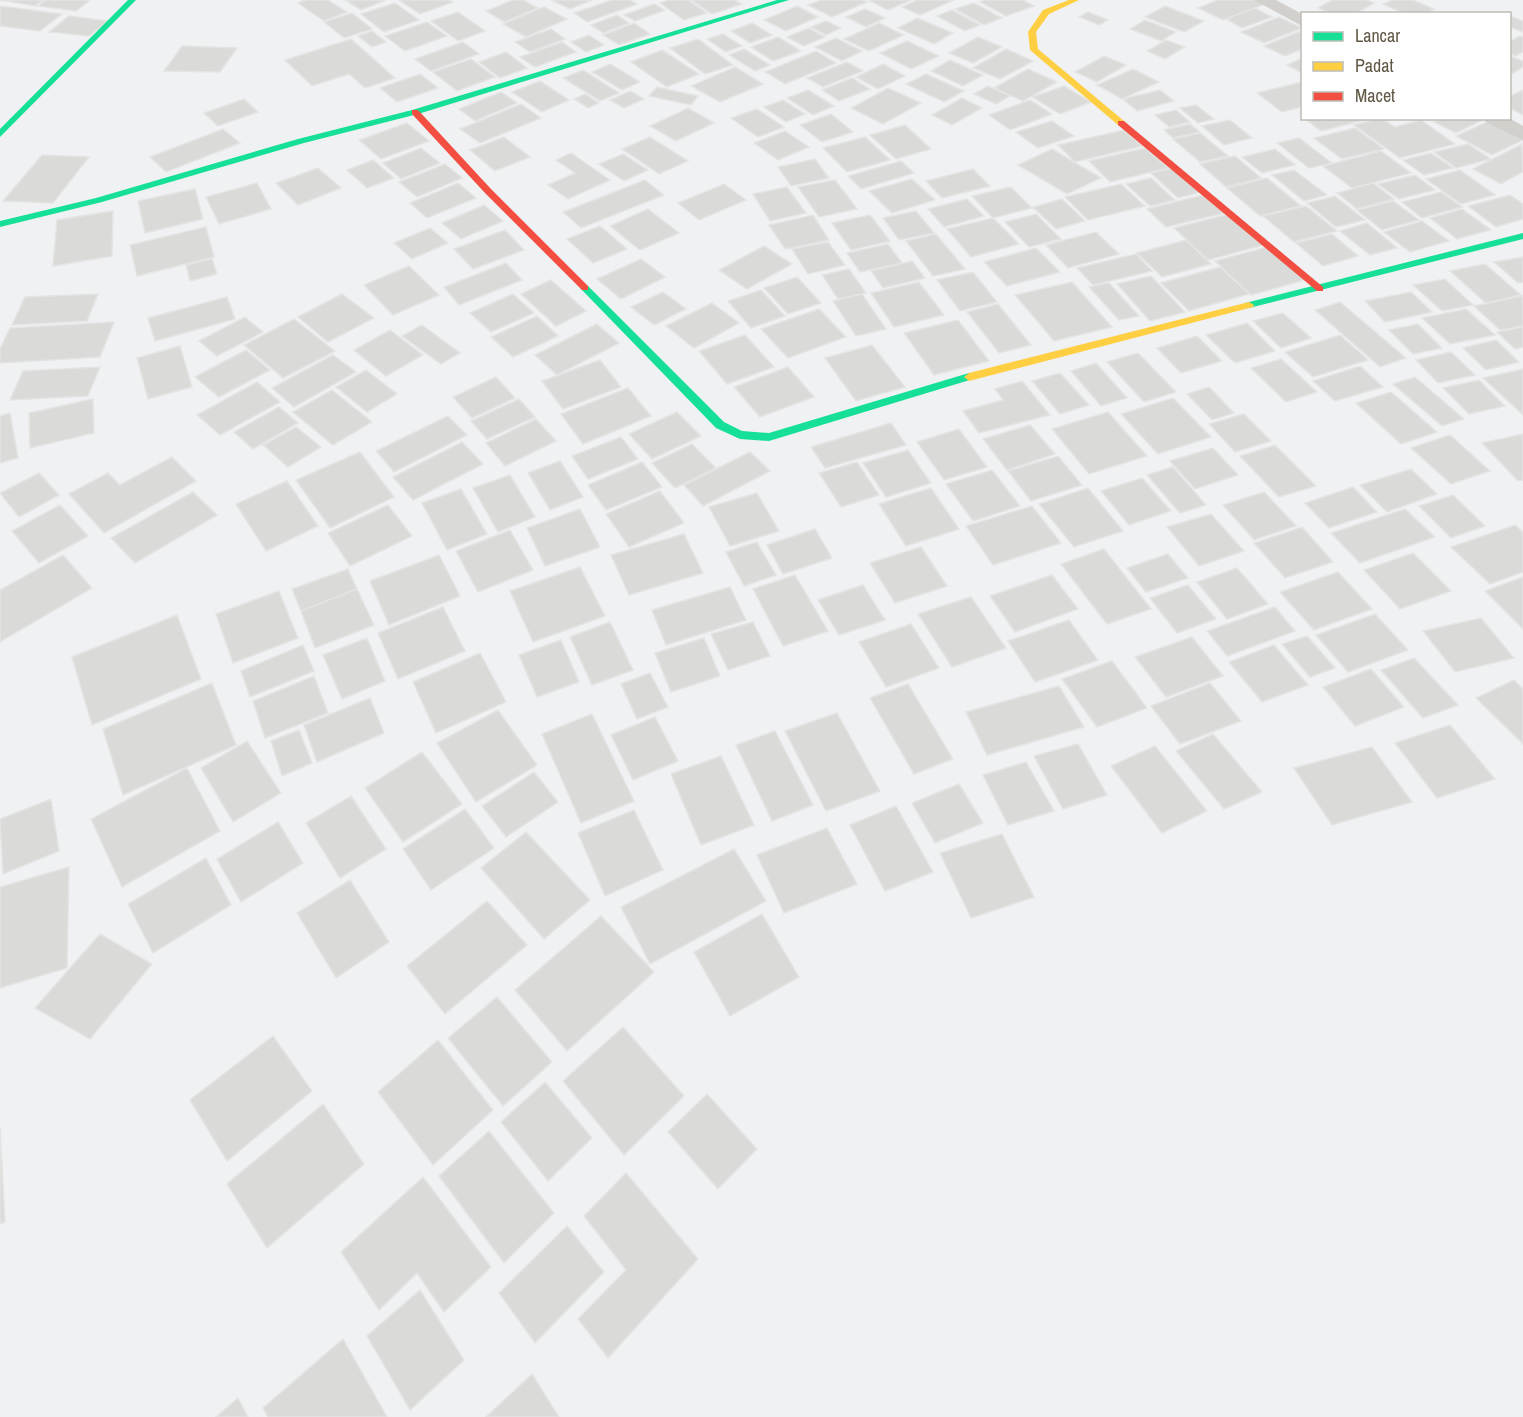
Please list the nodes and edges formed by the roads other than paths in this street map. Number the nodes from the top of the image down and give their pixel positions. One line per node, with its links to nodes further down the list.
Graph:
1 (132, 0): 8 (street)
2 (785, 0): 6 (street)
3 (1073, 0): 12 (street)
4 (1263, 0): 5 (street)
5 (1301, 20)
6 (415, 112): 10 (street); 12 (street)
7 (1497, 120): 9 (street)
8 (0, 133)
9 (1523, 134)
10 (0, 224)
11 (1523, 236): 12 (street)
12 (1320, 289)

